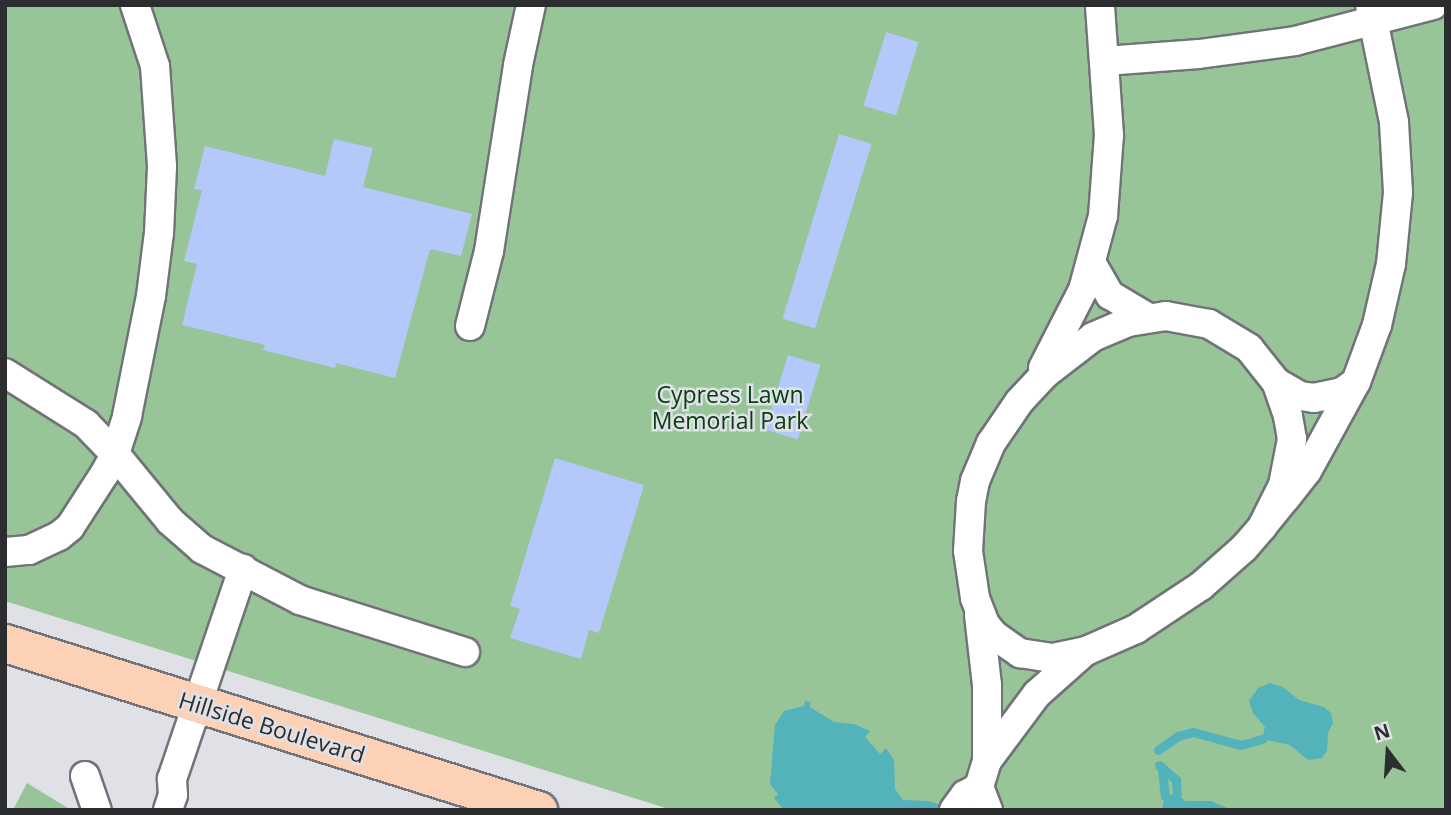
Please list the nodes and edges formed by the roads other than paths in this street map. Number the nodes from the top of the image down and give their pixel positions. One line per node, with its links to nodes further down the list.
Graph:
1 (135, 5): 14 (street)
2 (531, 5): 9 (street)
3 (1100, 5): 6 (street)
4 (1433, 5): 5 (street)
5 (1372, 14): 6 (street); 12 (street)
6 (1105, 61): 7 (street)
7 (1092, 264): 8 (street); 13 (street)
8 (1146, 317): 11 (street); 13 (street)
9 (470, 326)
10 (5, 373): 14 (street)
11 (1276, 382): 12 (street); 15 (street)
12 (1356, 382): 15 (street)
13 (1019, 402): 18 (street)
14 (115, 454): 16 (street); 17 (street)
15 (1262, 527): 20 (street)
16 (5, 552)
17 (243, 569): 21 (street); 22 (street)
18 (978, 609): 20 (street); 24 (street)
19 (5, 643): 22 (main road, Hillside Boulevard)
20 (1086, 651): 24 (street)
21 (465, 652)
22 (198, 704): 26 (street); 27 (main road, Hillside Boulevard)
23 (85, 776): 25 (street)
24 (976, 796)
25 (97, 810)
26 (168, 810)
27 (538, 810)

